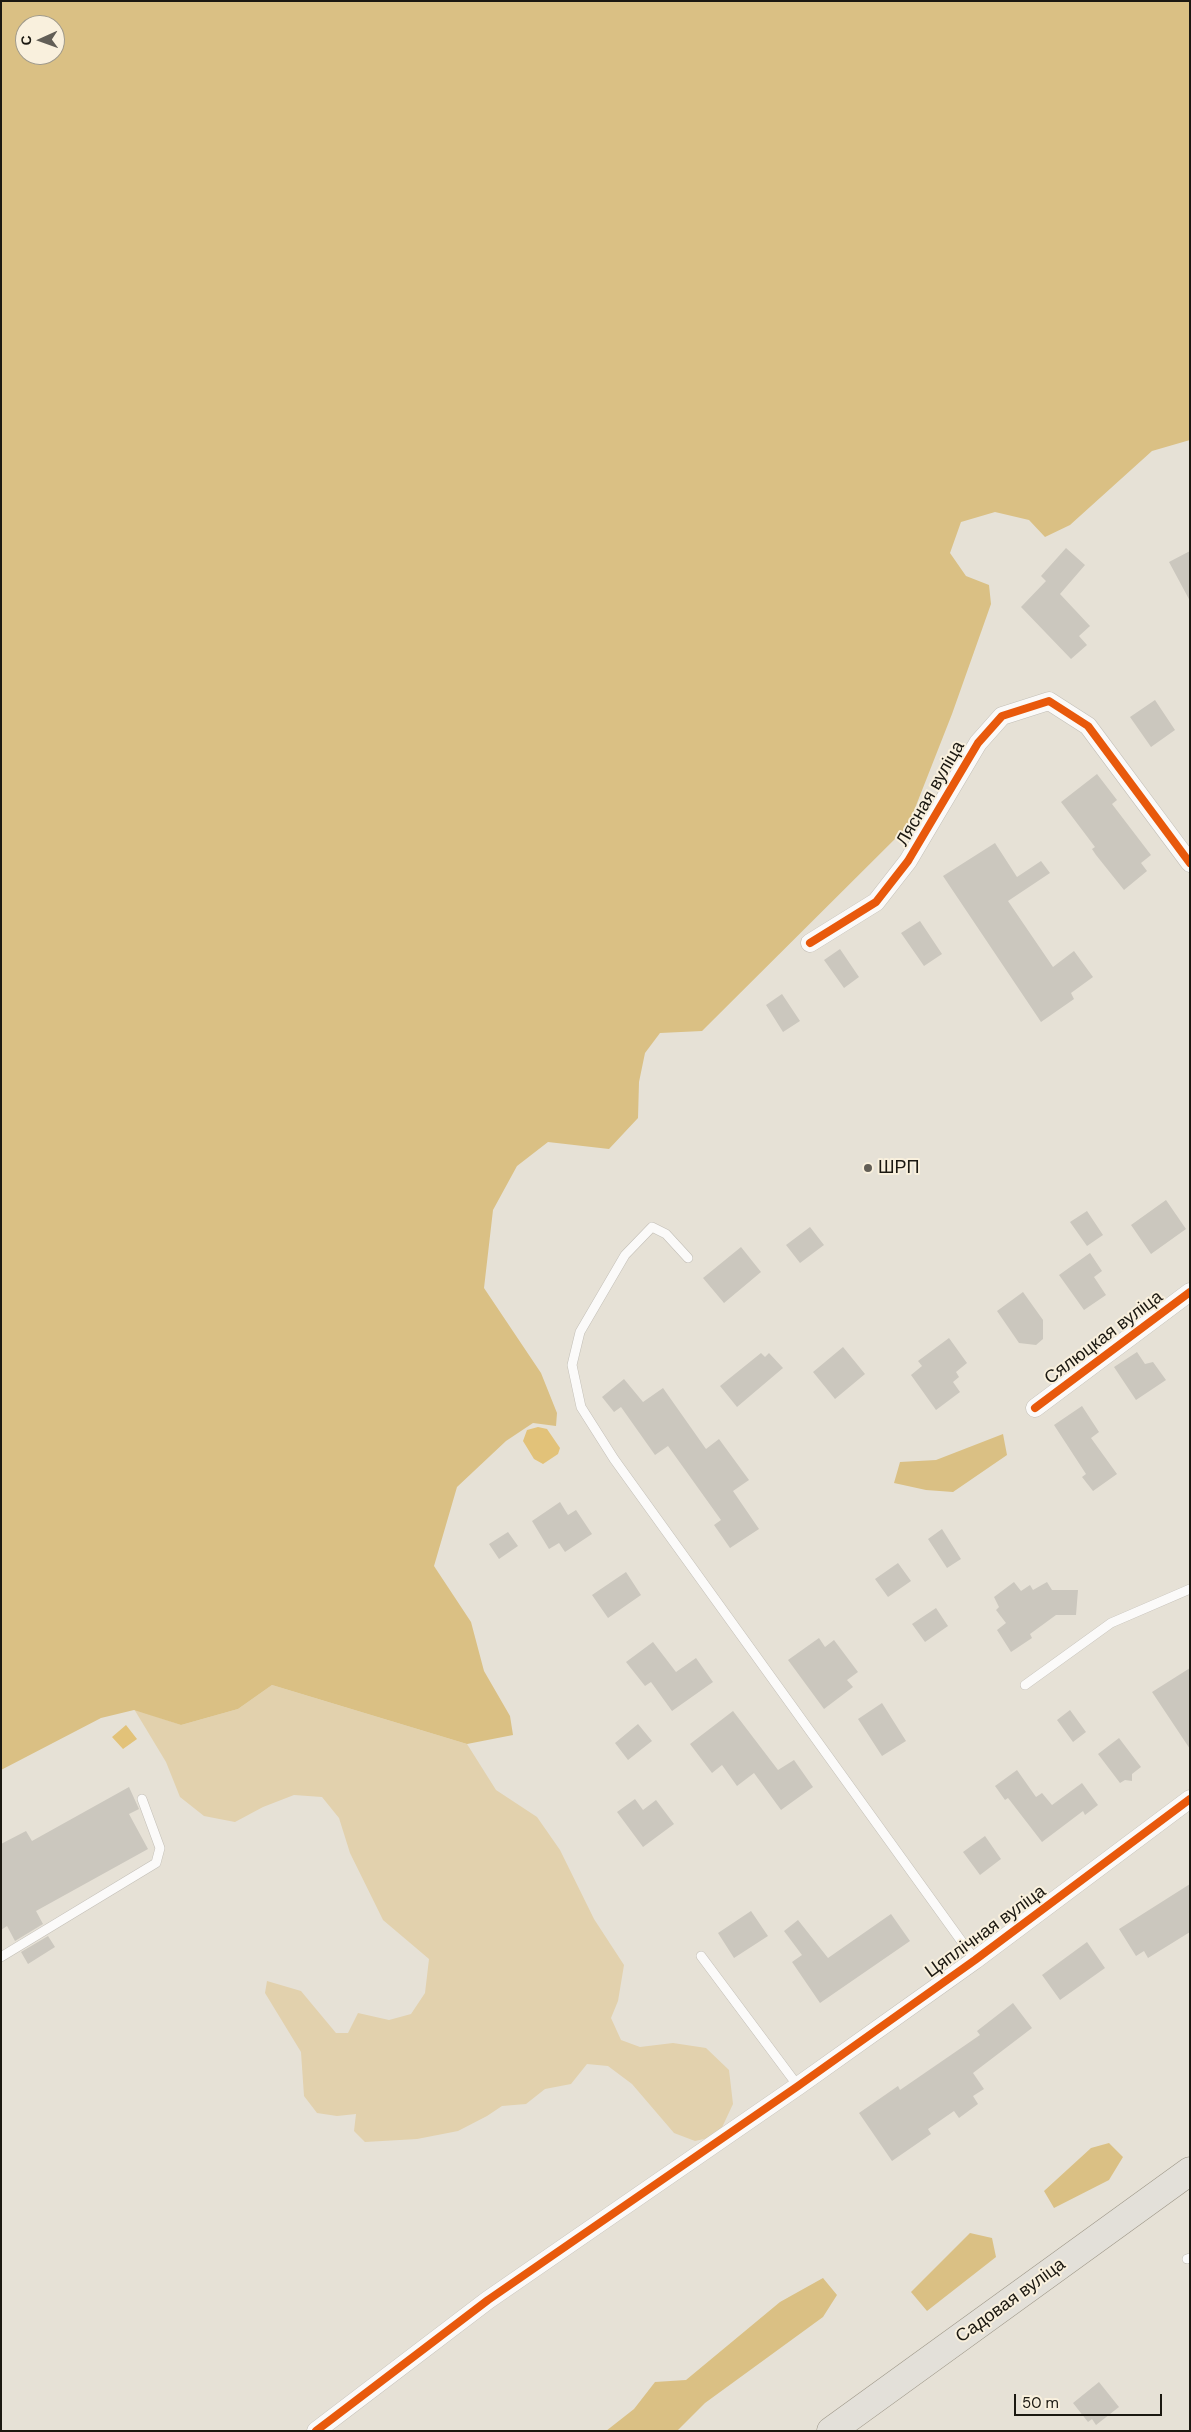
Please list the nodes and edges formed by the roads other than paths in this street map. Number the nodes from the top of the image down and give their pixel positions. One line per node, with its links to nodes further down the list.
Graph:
1 (1190, 863): 2 (street, Лясная вуліца)
2 (810, 943)
3 (688, 1258): 12 (lane)
4 (1190, 1292): 5 (street, Сялюцкая вуліца)
5 (1035, 1408)
6 (1190, 1588): 7 (lane)
7 (1025, 1685)
8 (142, 1799): 11 (lane)
9 (1190, 1799): 12 (street, Цяплічная вуліца)
10 (701, 1956): 13 (lane)
11 (1, 1958)
12 (975, 1960): 13 (street, Цяплічная вуліца)
13 (798, 2086): 15 (street, Цяплічная вуліца)
14 (1190, 2171): 16 (main road, Садовая вуліца)
15 (316, 2431)
16 (831, 2431)

